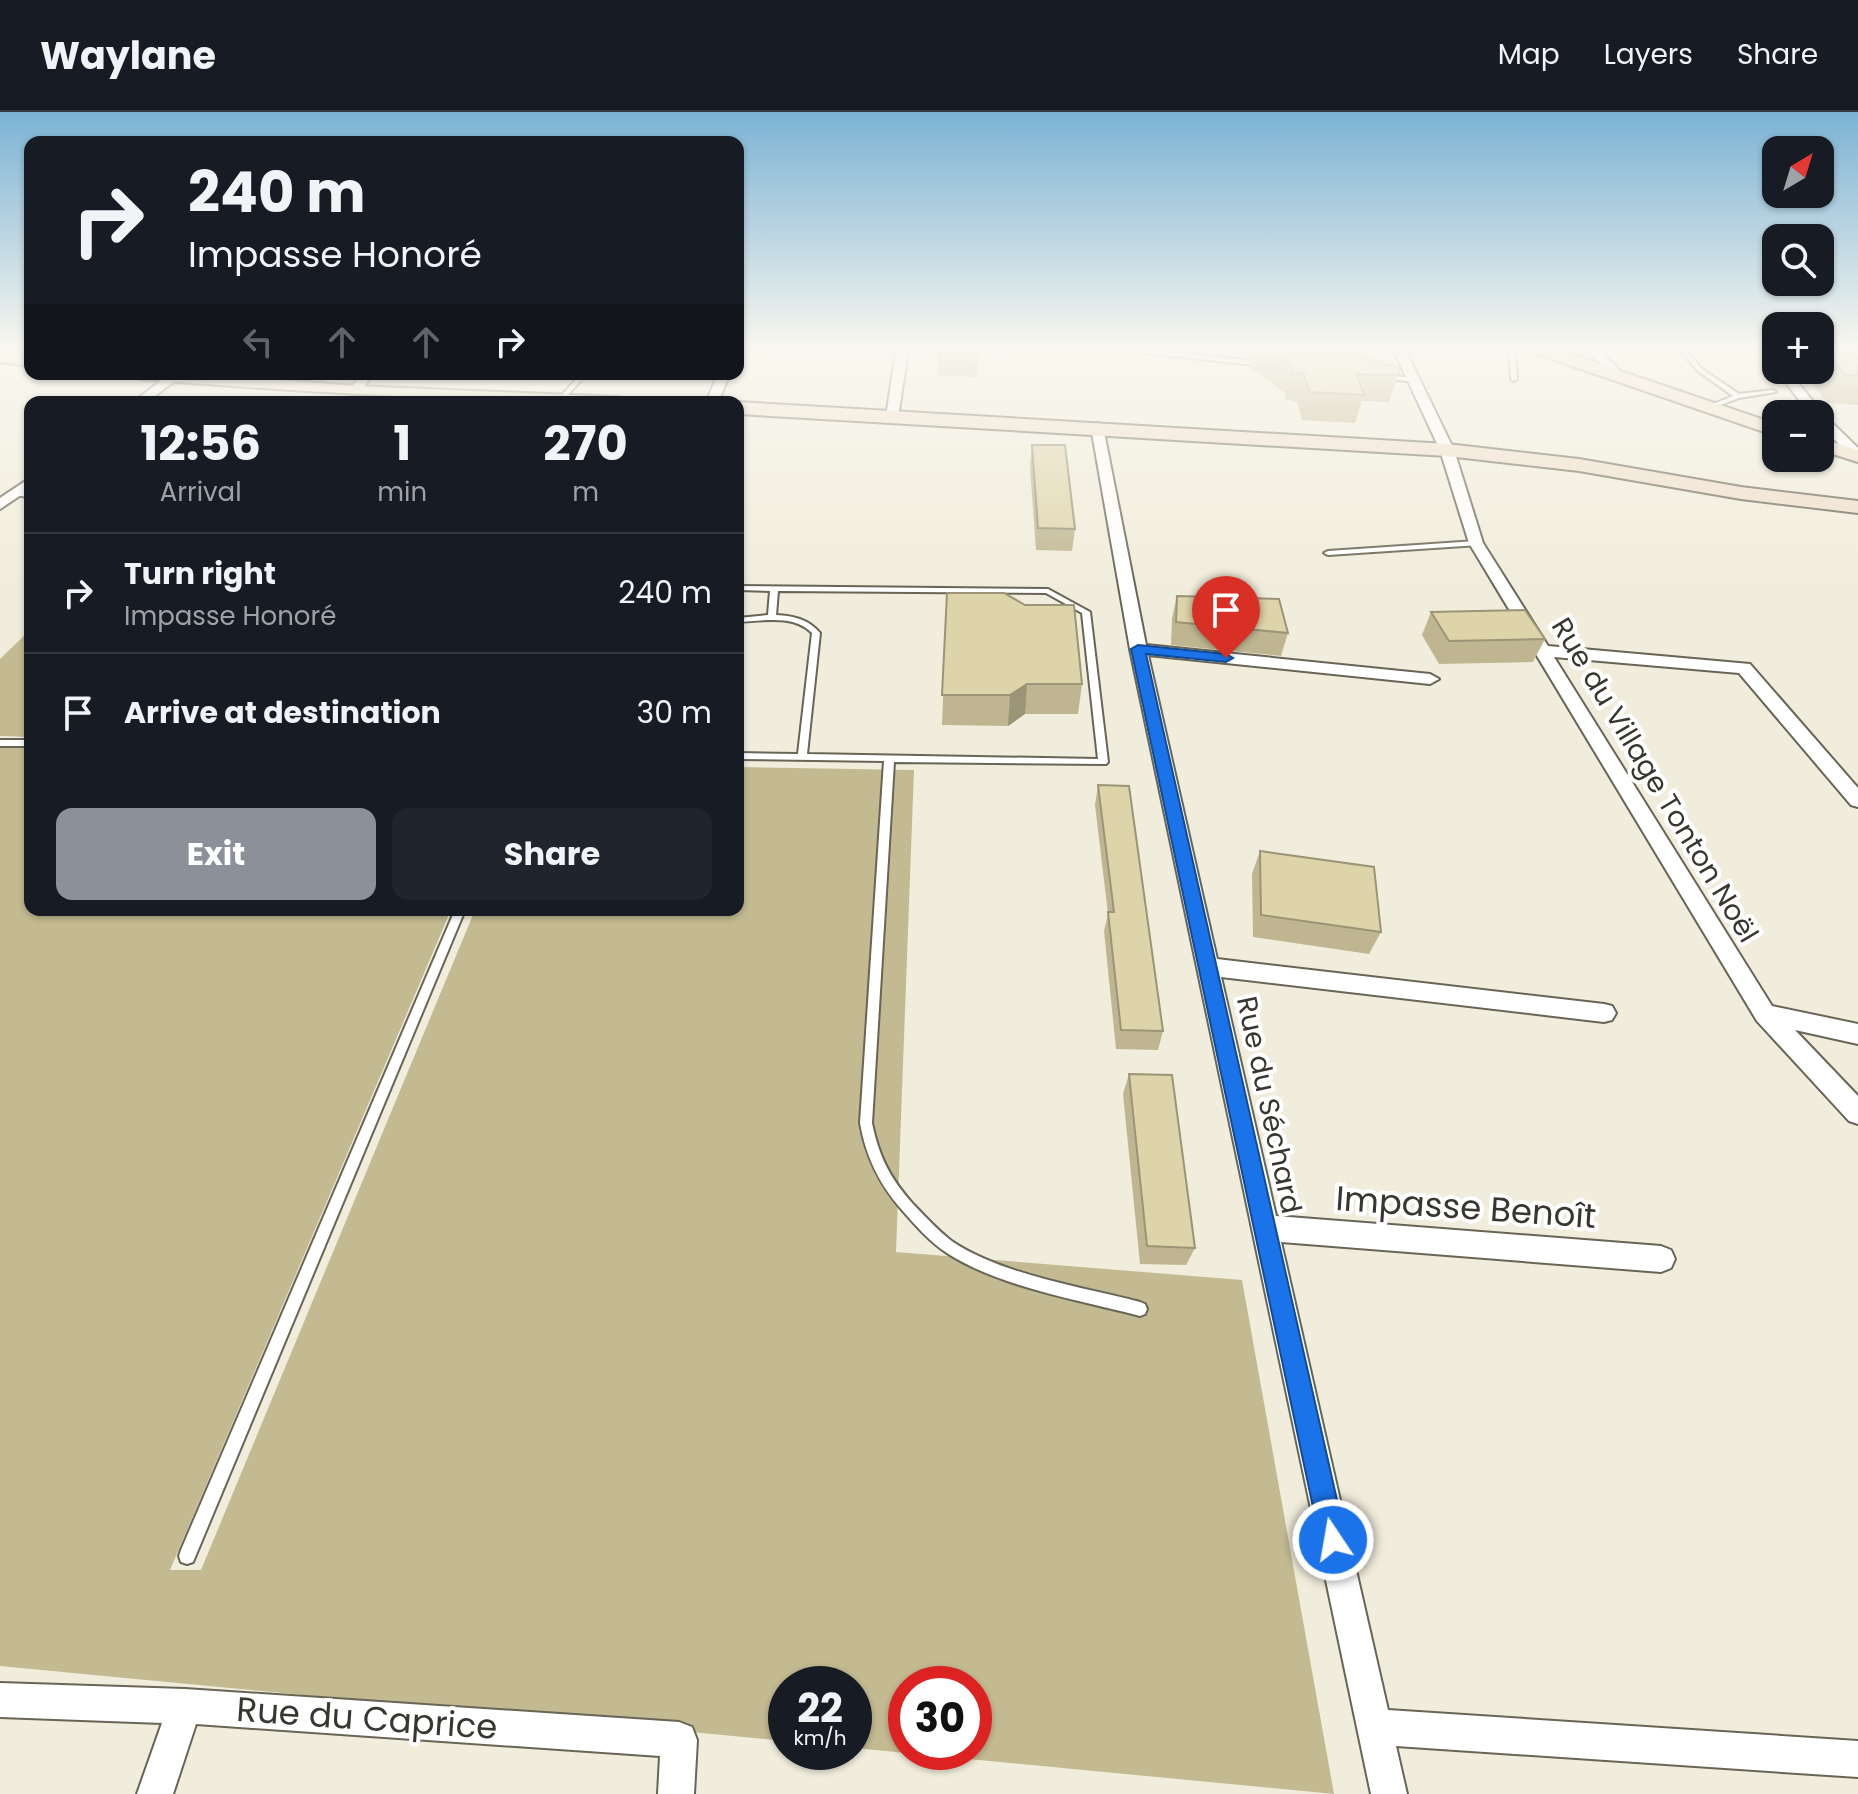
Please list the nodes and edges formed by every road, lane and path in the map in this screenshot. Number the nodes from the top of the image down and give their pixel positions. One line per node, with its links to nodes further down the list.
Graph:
1 (1097, 429): 17 (street, Rue du Séchard)
2 (1135, 429): 6 (street)
3 (1438, 429): 6 (street, Rue du Village Tonton Noël)
4 (1834, 432): 7 (street)
5 (1834, 449): 7 (street)
6 (1447, 450): 10 (street); 11 (street, Rue du Village Tonton Noël)
7 (1857, 456)
8 (7, 494): 9 (street)
9 (0, 505)
10 (1858, 507)
11 (1476, 543): 12 (lane); 18 (street, Rue du Village Tonton Noël)
12 (1328, 553)
13 (744, 588): 14 (lane)
14 (774, 588): 15 (lane); 24 (lane)
15 (772, 619): 16 (lane); 23 (lane)
16 (744, 620)
17 (1138, 649): 19 (street); 27 (street, Rue du Séchard)
18 (1545, 651): 25 (street); 29 (street, Rue du Village Tonton Noël)
19 (1430, 679)
20 (0, 743): 21 (lane)
21 (24, 743)
22 (744, 756): 23 (lane)
23 (802, 757): 24 (lane)
24 (889, 759): 34 (lane)
25 (1858, 800)
26 (457, 916): 35 (lane)
27 (1208, 967): 28 (street); 32 (street, Rue du Séchard)
28 (1604, 1013)
29 (1765, 1014): 30 (street); 31 (street, Rue du Village Tonton Noël)
30 (1858, 1034)
31 (1858, 1113)
32 (1265, 1228): 33 (street, Impasse Benoît); 38 (street, Rue du Séchard)
33 (1661, 1259)
34 (1140, 1309)
35 (187, 1556)
36 (0, 1700): 37 (street, Rue du Caprice)
37 (185, 1706): 40 (street); 41 (street, Rue du Caprice)
38 (1374, 1727): 39 (street); 42 (street, Rue du Séchard)
39 (1858, 1759)
40 (155, 1794)
41 (676, 1794)
42 (1389, 1794)

